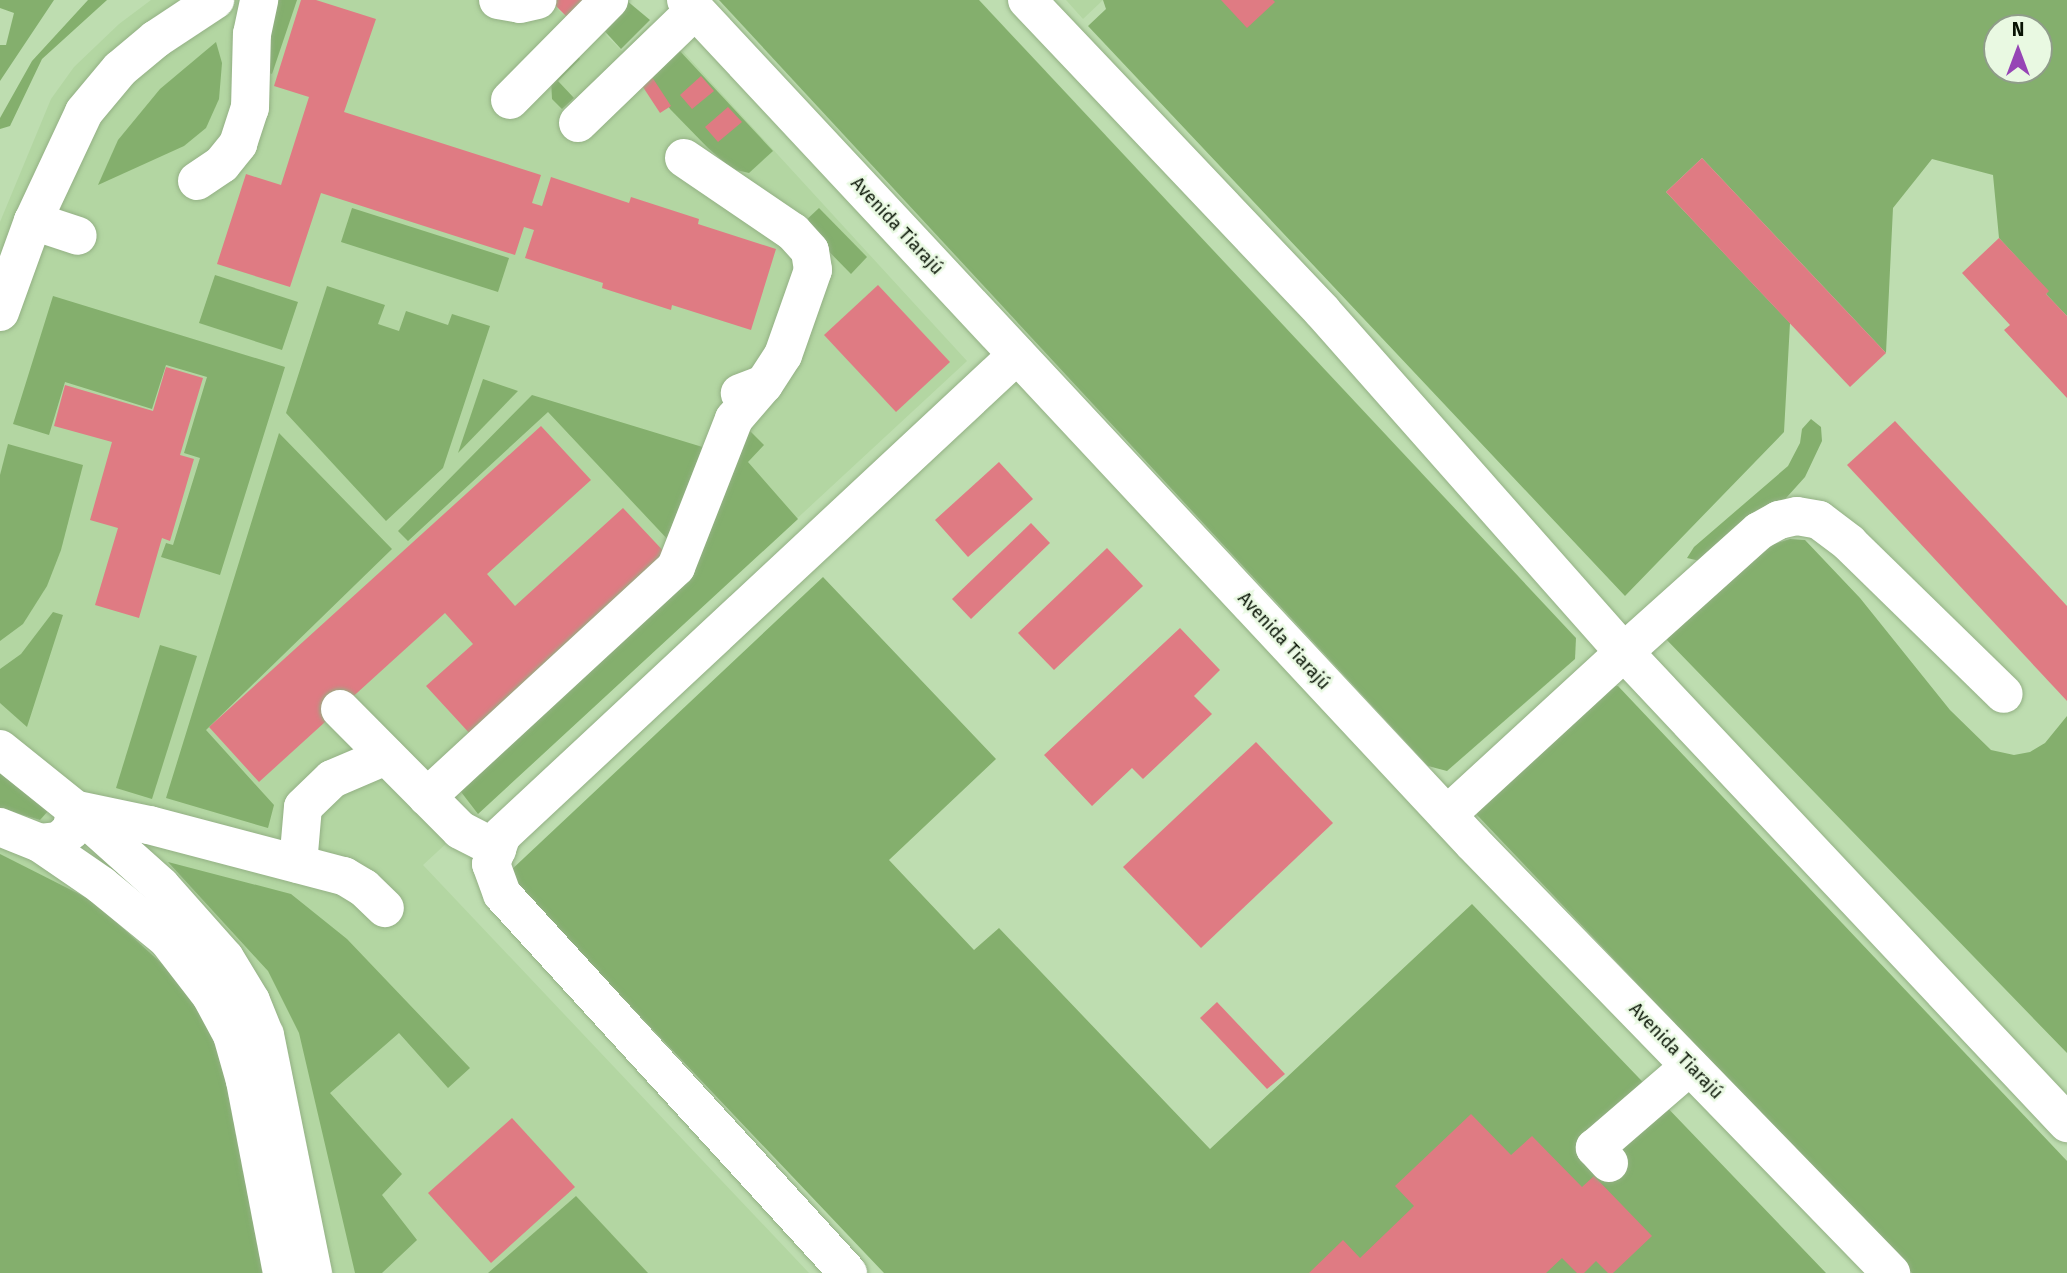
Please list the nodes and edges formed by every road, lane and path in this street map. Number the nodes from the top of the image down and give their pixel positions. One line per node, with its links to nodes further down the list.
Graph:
1 (215, 0): 12 (main road)
2 (259, 0): 11 (main road)
3 (498, 0): 4 (main road)
4 (538, 0)
5 (609, 0): 8 (main road)
6 (1027, 0): 18 (main road)
7 (691, 5): 9 (main road); 15 (main road, Avenida Tiarajú)
8 (510, 100)
9 (578, 123)
10 (684, 158): 16 (main road)
11 (197, 181)
12 (33, 221): 13 (main road); 14 (main road)
13 (78, 236)
14 (0, 313)
15 (1017, 355): 25 (main road, Avenida Tiarajú); 28 (main road)
16 (764, 384): 17 (main road); 23 (main road)
17 (713, 404)
18 (1624, 652): 19 (main road); 25 (main road); 32 (main road)
19 (2004, 694)
20 (340, 709): 22 (main road)
21 (0, 748): 24 (main road)
22 (386, 756): 23 (main road); 29 (main road)
23 (426, 797): 28 (main road)
24 (86, 802): 27 (main road); 29 (main road); 35 (main road)
25 (1447, 815): 31 (main road, Avenida Tiarajú)
26 (0, 827): 27 (main road)
27 (40, 843): 34 (main road)
28 (497, 849): 36 (main road)
29 (298, 864): 30 (main road)
30 (385, 908)
31 (1690, 1066): 33 (main road); 37 (main road, Avenida Tiarajú)
32 (2067, 1123)
33 (1609, 1163)
34 (282, 1273)
35 (313, 1273)
36 (848, 1273)
37 (1891, 1273)

